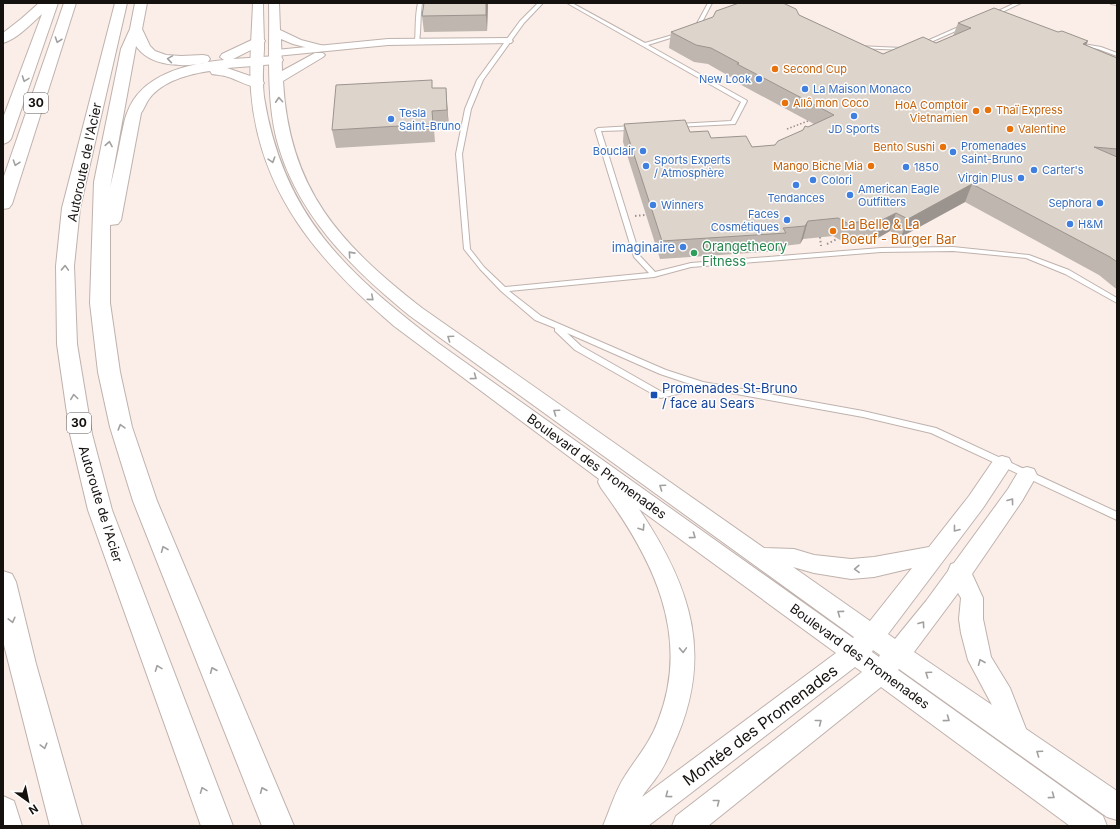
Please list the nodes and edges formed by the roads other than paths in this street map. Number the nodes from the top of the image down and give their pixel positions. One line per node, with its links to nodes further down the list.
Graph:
1 (46, 3): 21 (highway)
2 (52, 3): 36 (highway, one-way to 36)
3 (70, 3): 37 (highway, 30, one-way to 37)
4 (121, 3): 59 (highway, Autoroute de l'Acier / 30, one-way to 4)
5 (141, 3): 17 (highway)
6 (258, 3): 28 (street, Boulevard des Promenades)
7 (274, 3): 19 (street, Boulevard des Promenades)
8 (420, 3): 22 (lane)
9 (541, 3): 24 (lane)
10 (569, 3): 25 (lane)
11 (710, 3): 18 (lane)
12 (1019, 3): 15 (lane)
13 (1114, 3): 14 (lane)
14 (1117, 4)
15 (993, 19)
16 (972, 23): 26 (lane)
17 (136, 29): 28 (highway, one-way to 17); 39 (highway, one-way to 17)
18 (690, 30)
19 (276, 32): 27 (street); 30 (street, Boulevard des Promenades)
20 (683, 32): 25 (lane)
21 (3, 39)
22 (417, 42): 24 (street); 27 (street)
23 (1070, 43): 29 (lane)
24 (506, 44): 27 (street); 40 (lane)
25 (645, 45): 34 (lane)
26 (852, 46)
27 (319, 52): 30 (street); 32 (street)
28 (257, 53): 30 (highway); 31 (highway); 33 (street, Boulevard des Promenades)
29 (1117, 54)
30 (276, 57): 32 (street, Boulevard des Promenades)
31 (182, 73): 33 (highway); 39 (highway)
32 (277, 79): 49 (street, Boulevard des Promenades, one-way to 32)
33 (257, 83): 44 (street, Boulevard des Promenades, one-way to 44)
34 (669, 126)
35 (638, 128): 38 (lane)
36 (3, 139)
37 (3, 204)
38 (654, 275): 40 (lane); 41 (lane)
39 (100, 286): 60 (highway, one-way to 39)
40 (503, 289): 42 (lane)
41 (1117, 301)
42 (553, 324): 43 (lane); 43 (lane)
43 (703, 385): 45 (lane)
44 (593, 464): 52 (street, Boulevard des Promenades, one-way to 52); 61 (street, one-way to 61)
45 (1002, 464): 46 (lane); 48 (street, Montée des Promenades, one-way to 48)
46 (1027, 475): 47 (lane); 50 (street, one-way to 46)
47 (1117, 516)
48 (935, 555): 49 (street, one-way to 49); 52 (street, Montée des Promenades)
49 (762, 557): 52 (street, Boulevard des Promenades, one-way to 49)
50 (959, 571): 53 (street, one-way to 50); 54 (street, one-way to 50)
51 (3, 582): 58 (highway, one-way to 58)
52 (864, 644): 53 (street, Boulevard des Promenades); 62 (street, Montée des Promenades, one-way to 62)
53 (890, 663): 54 (street, Boulevard des Promenades, one-way to 53); 63 (street, one-way to 53); 64 (street, Boulevard des Promenades, one-way to 64)
54 (1017, 737): 55 (street, Boulevard des Promenades, one-way to 54)
55 (1117, 807)
56 (3, 812): 57 (highway)
57 (6, 826)
58 (66, 826)
59 (217, 826)
60 (278, 826)
61 (617, 826)
62 (626, 826)
63 (686, 826)
64 (1093, 826)

